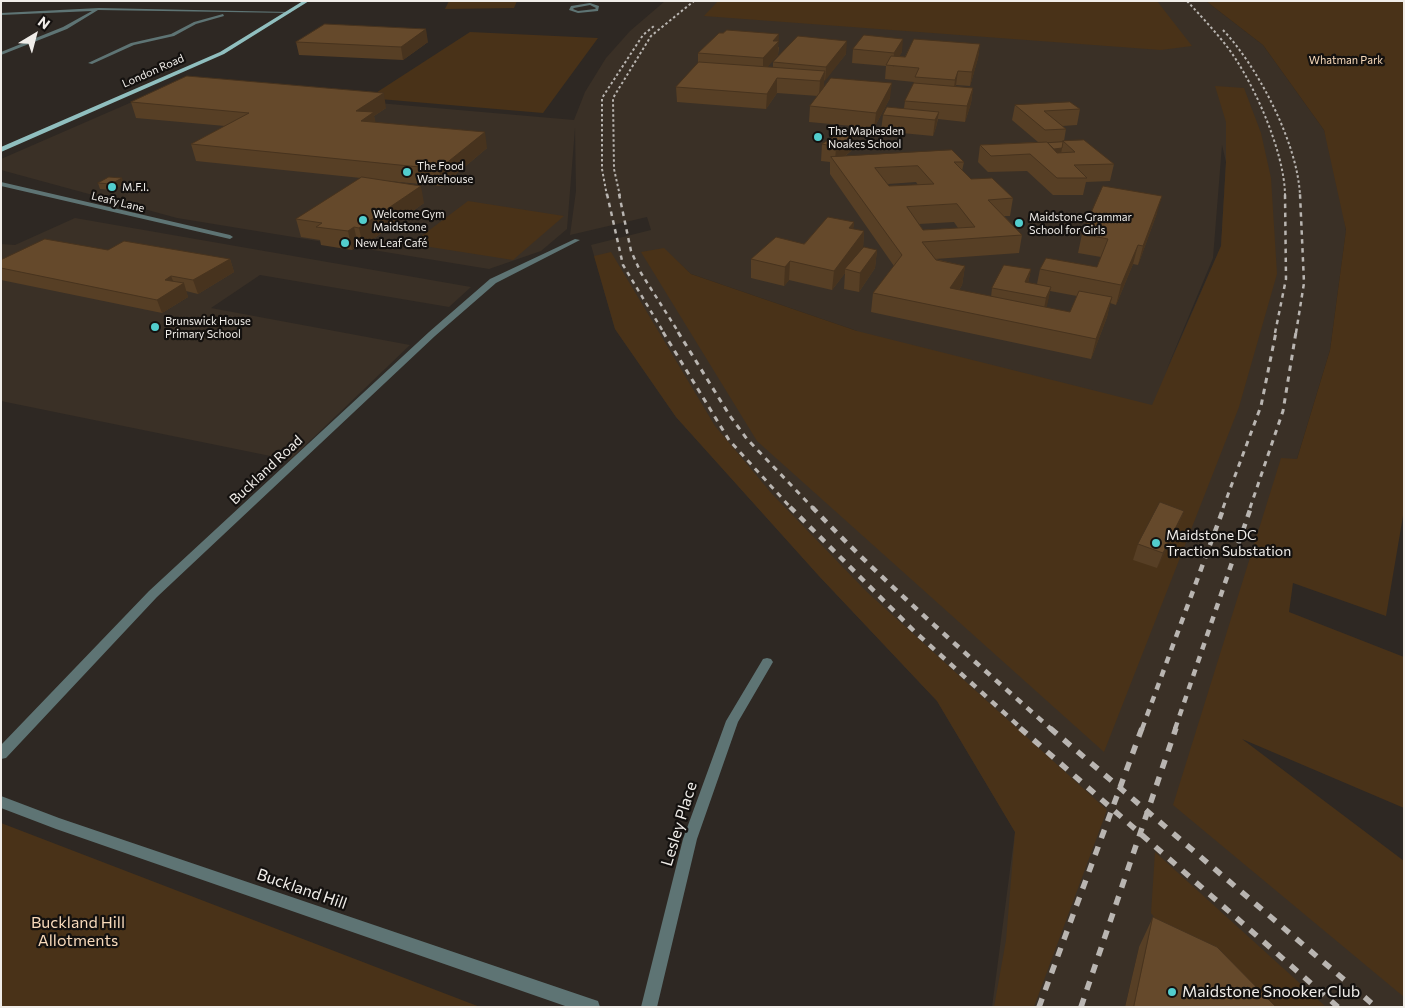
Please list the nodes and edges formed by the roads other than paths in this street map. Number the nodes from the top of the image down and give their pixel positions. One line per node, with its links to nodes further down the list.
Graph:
1 (307, 1): 5 (main road, London Road)
2 (592, 2): 2 (street)
3 (99, 9): 4 (street); 6 (street); 8 (street)
4 (231, 11): 5 (street); 10 (street)
5 (289, 13): 11 (main road, London Road)
6 (1, 14)
7 (1, 47): 8 (street)
8 (17, 48): 9 (street)
9 (1, 54)
10 (90, 63)
11 (1, 150)
12 (1, 184): 13 (street, Leafy Lane)
13 (230, 236)
14 (577, 240): 16 (street, Buckland Road)
15 (767, 662): 19 (street, Lesley Place)
16 (1, 754)
17 (1, 802): 18 (street, Buckland Hill)
18 (592, 1007)
19 (649, 1007)

